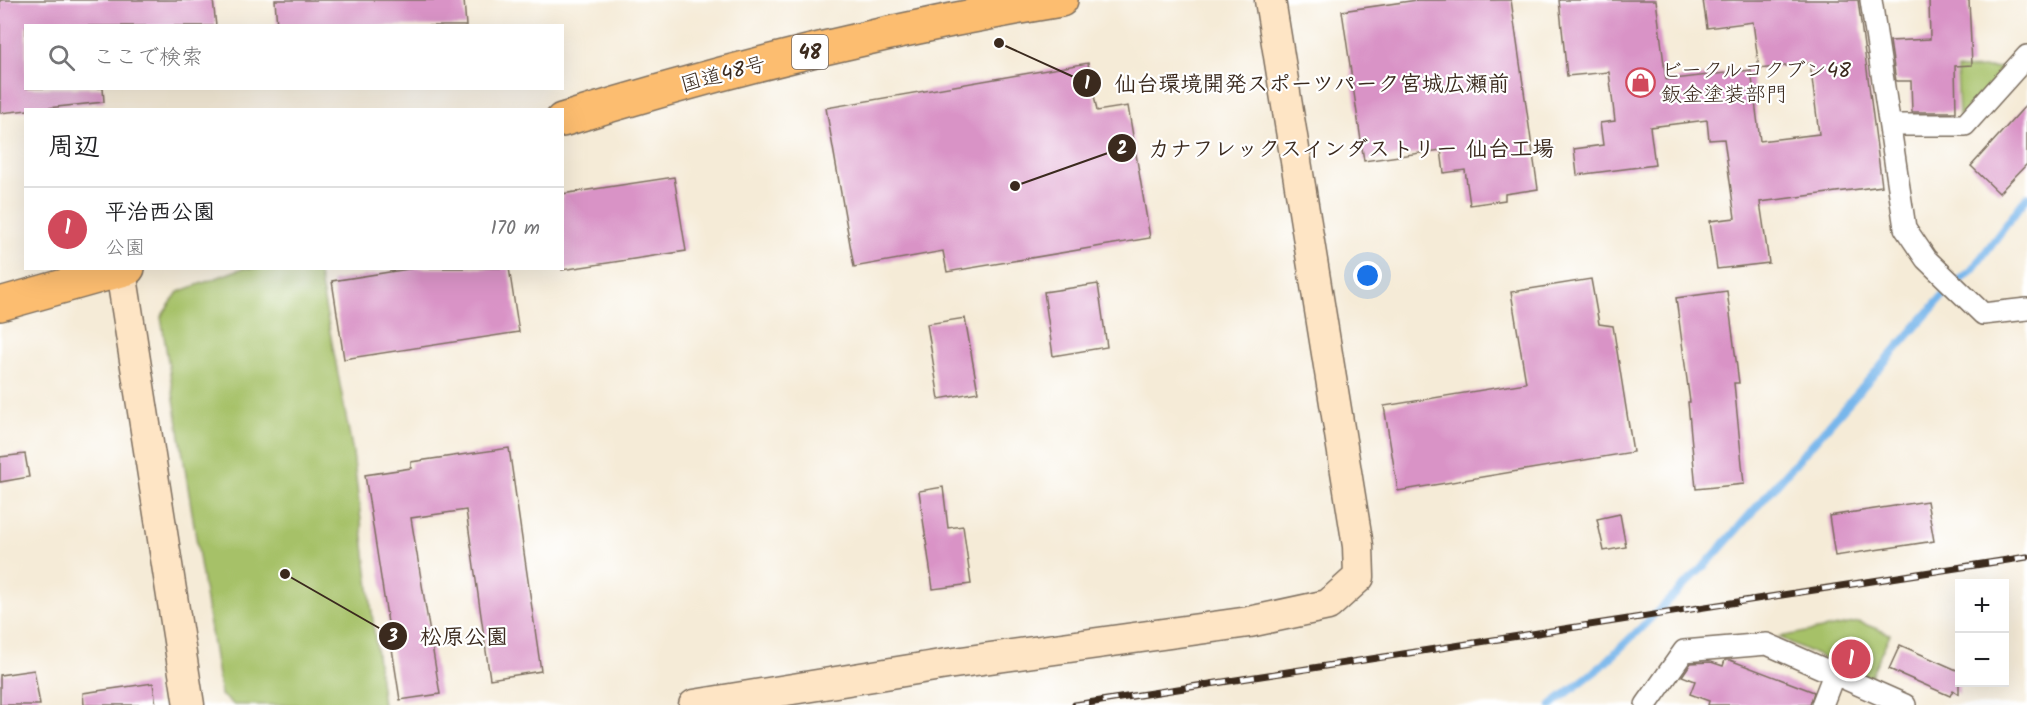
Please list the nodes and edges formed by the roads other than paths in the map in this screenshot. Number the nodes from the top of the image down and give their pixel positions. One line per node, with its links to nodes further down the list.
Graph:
1 (1061, 0): 5 (highway, 国道48号 / 48)
2 (1270, 0): 12 (street)
3 (1871, 0): 6 (street)
4 (2027, 56): 6 (street)
5 (564, 119)
6 (1890, 125): 9 (street)
7 (125, 270): 8 (highway); 11 (street)
8 (0, 304)
9 (2027, 309)
10 (1834, 674): 13 (street); 14 (street); 15 (street)
11 (189, 705)
12 (694, 705)
13 (1646, 705)
14 (1822, 705)
15 (1905, 705)

